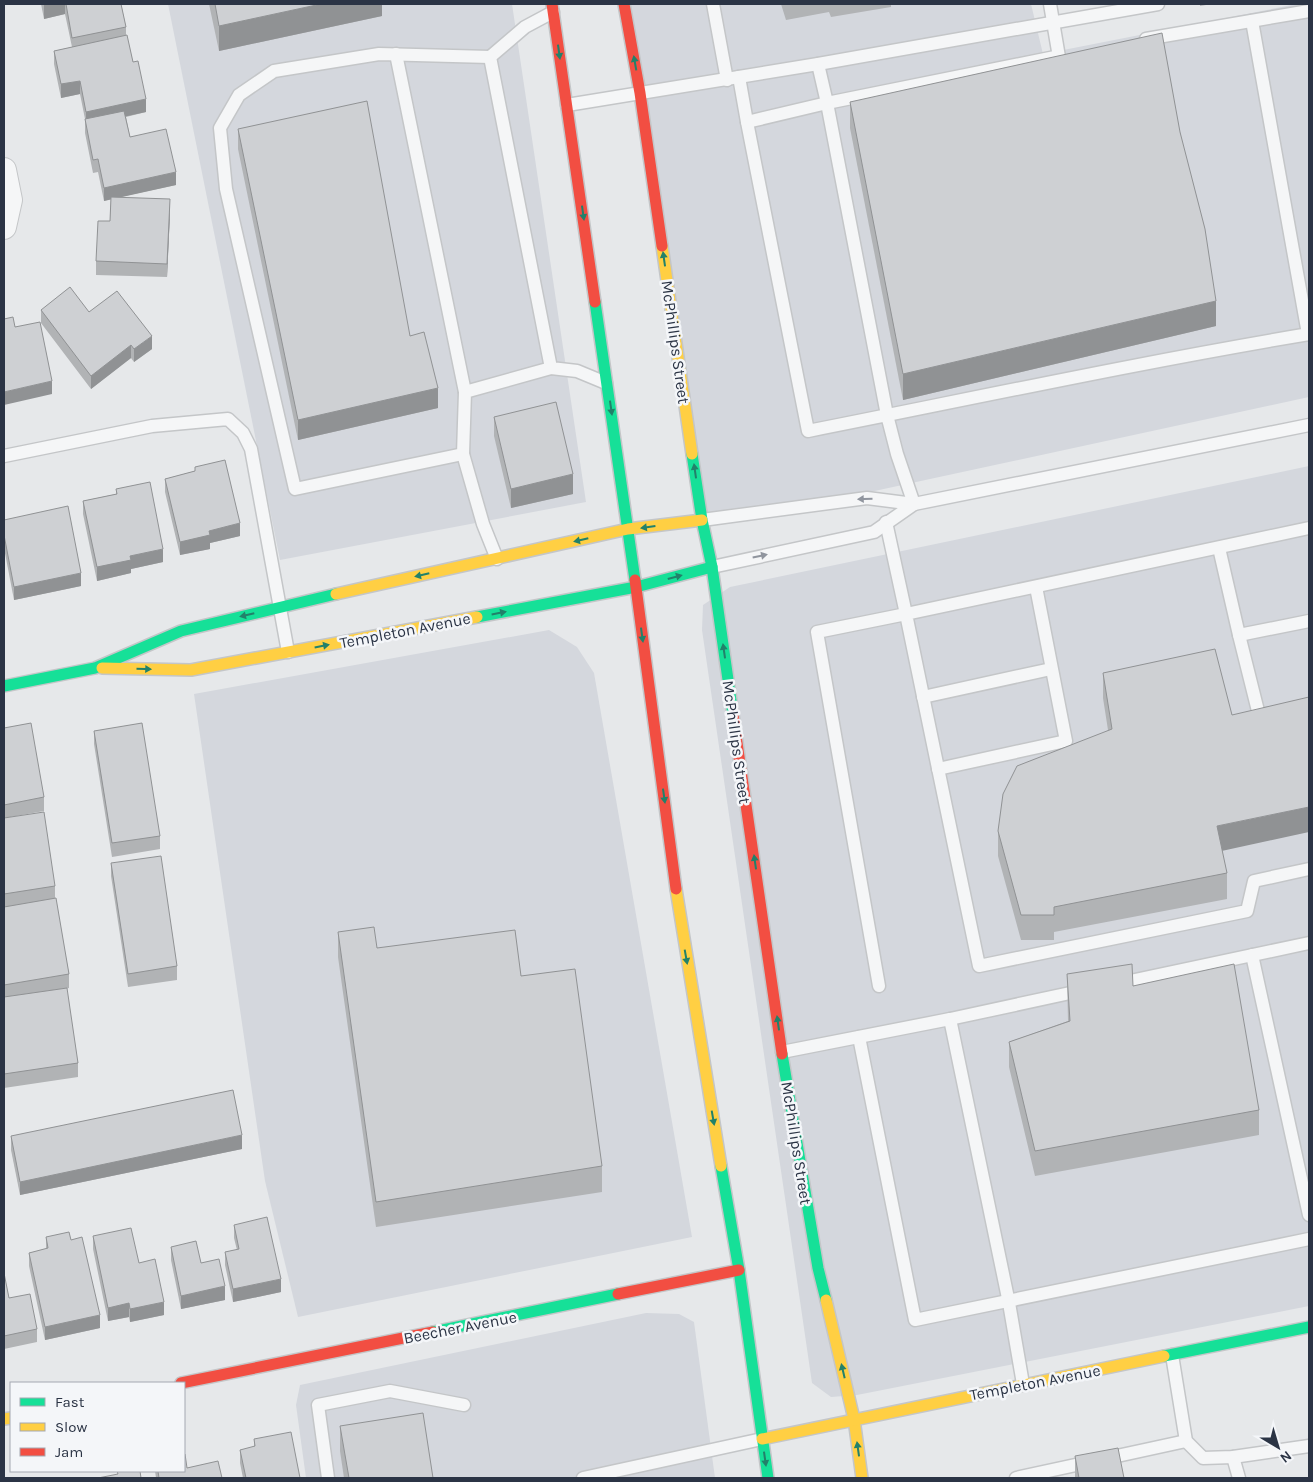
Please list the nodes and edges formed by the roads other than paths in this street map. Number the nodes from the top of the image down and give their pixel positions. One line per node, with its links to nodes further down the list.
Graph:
1 (624, 4): 15 (main road, McPhillips Street, one-way to 1)
2 (713, 4): 14 (lane)
3 (1050, 4): 9 (lane)
4 (1158, 4): 6 (lane)
5 (553, 8): 12 (lane); 17 (main road, one-way to 17)
6 (1094, 10): 9 (lane)
7 (1309, 11): 8 (lane)
8 (1252, 21): 10 (lane); 21 (lane)
9 (1053, 23): 13 (lane); 16 (lane)
10 (1131, 42)
11 (396, 54): 12 (lane); 24 (lane); 27 (lane)
12 (490, 57): 22 (lane)
13 (818, 64): 14 (lane); 16 (lane)
14 (733, 78): 15 (lane); 18 (lane)
15 (640, 93): 17 (lane); 30 (main road, McPhillips Street, one-way to 15)
16 (827, 103): 18 (lane); 25 (lane)
17 (567, 105): 23 (main road, one-way to 23)
18 (747, 122): 25 (lane)
19 (4, 170): 20 (street)
20 (4, 227)
21 (1309, 334): 25 (lane)
22 (552, 368): 23 (lane); 24 (lane)
23 (608, 384): 33 (main road, one-way to 33)
24 (465, 392): 27 (lane)
25 (887, 415): 29 (lane)
26 (1309, 425): 29 (lane)
27 (463, 454): 35 (lane)
28 (4, 456): 39 (lane)
29 (914, 504): 30 (lane, one-way to 30); 31 (lane)
30 (702, 520): 33 (main road, Templeton Avenue, one-way to 33); 36 (main road, McPhillips Street)
31 (886, 522): 36 (lane, one-way to 31); 40 (lane)
32 (1309, 528): 34 (lane)
33 (628, 529): 35 (main road, Templeton Avenue, one-way to 35); 37 (main road)
34 (1219, 548): 38 (lane); 42 (lane)
35 (497, 559): 39 (main road, Templeton Avenue, one-way to 39)
36 (712, 567): 37 (main road, Templeton Avenue, one-way to 36); 56 (main road, McPhillips Street, one-way to 36)
37 (636, 587): 43 (main road, Templeton Avenue, one-way to 37); 59 (main road, one-way to 59)
38 (1036, 587): 40 (lane); 45 (lane)
39 (279, 607): 43 (lane); 44 (main road, Templeton Avenue, one-way to 44)
40 (906, 614): 47 (lane); 53 (lane)
41 (1309, 621): 42 (lane)
42 (1239, 635): 48 (lane)
43 (288, 652): 44 (main road, Templeton Avenue, one-way to 43)
44 (95, 668): 46 (main road, Templeton Avenue)
45 (1051, 669): 47 (lane); 49 (lane)
46 (4, 686)
47 (923, 697): 49 (lane)
48 (1284, 710)
49 (938, 769): 50 (lane)
50 (1309, 870)
51 (1309, 943): 52 (lane)
52 (1252, 955): 54 (lane); 57 (lane)
53 (879, 986)
54 (950, 1019): 55 (lane); 60 (lane)
55 (859, 1037): 56 (lane); 60 (lane)
56 (782, 1052): 66 (main road, McPhillips Street, one-way to 56)
57 (1309, 1215)
58 (1309, 1239): 60 (lane)
59 (739, 1270): 63 (main road, Beecher Avenue); 67 (main road)
60 (1008, 1303): 64 (lane)
61 (1309, 1327): 62 (main road, Templeton Avenue)
62 (1172, 1355): 64 (main road, Templeton Avenue); 68 (lane)
63 (185, 1382)
64 (1023, 1384): 66 (main road, Templeton Avenue)
65 (464, 1405): 71 (lane)
66 (854, 1419): 67 (main road, Templeton Avenue); 74 (main road, McPhillips Street, one-way to 66)
67 (762, 1439): 72 (lane); 73 (main road, one-way to 73)
68 (1186, 1441): 70 (lane); 75 (lane)
69 (1309, 1446): 70 (lane)
70 (1234, 1457): 76 (lane)
71 (328, 1478)
72 (583, 1478)
73 (768, 1478)
74 (862, 1478)
75 (1016, 1478)
76 (1239, 1478)

